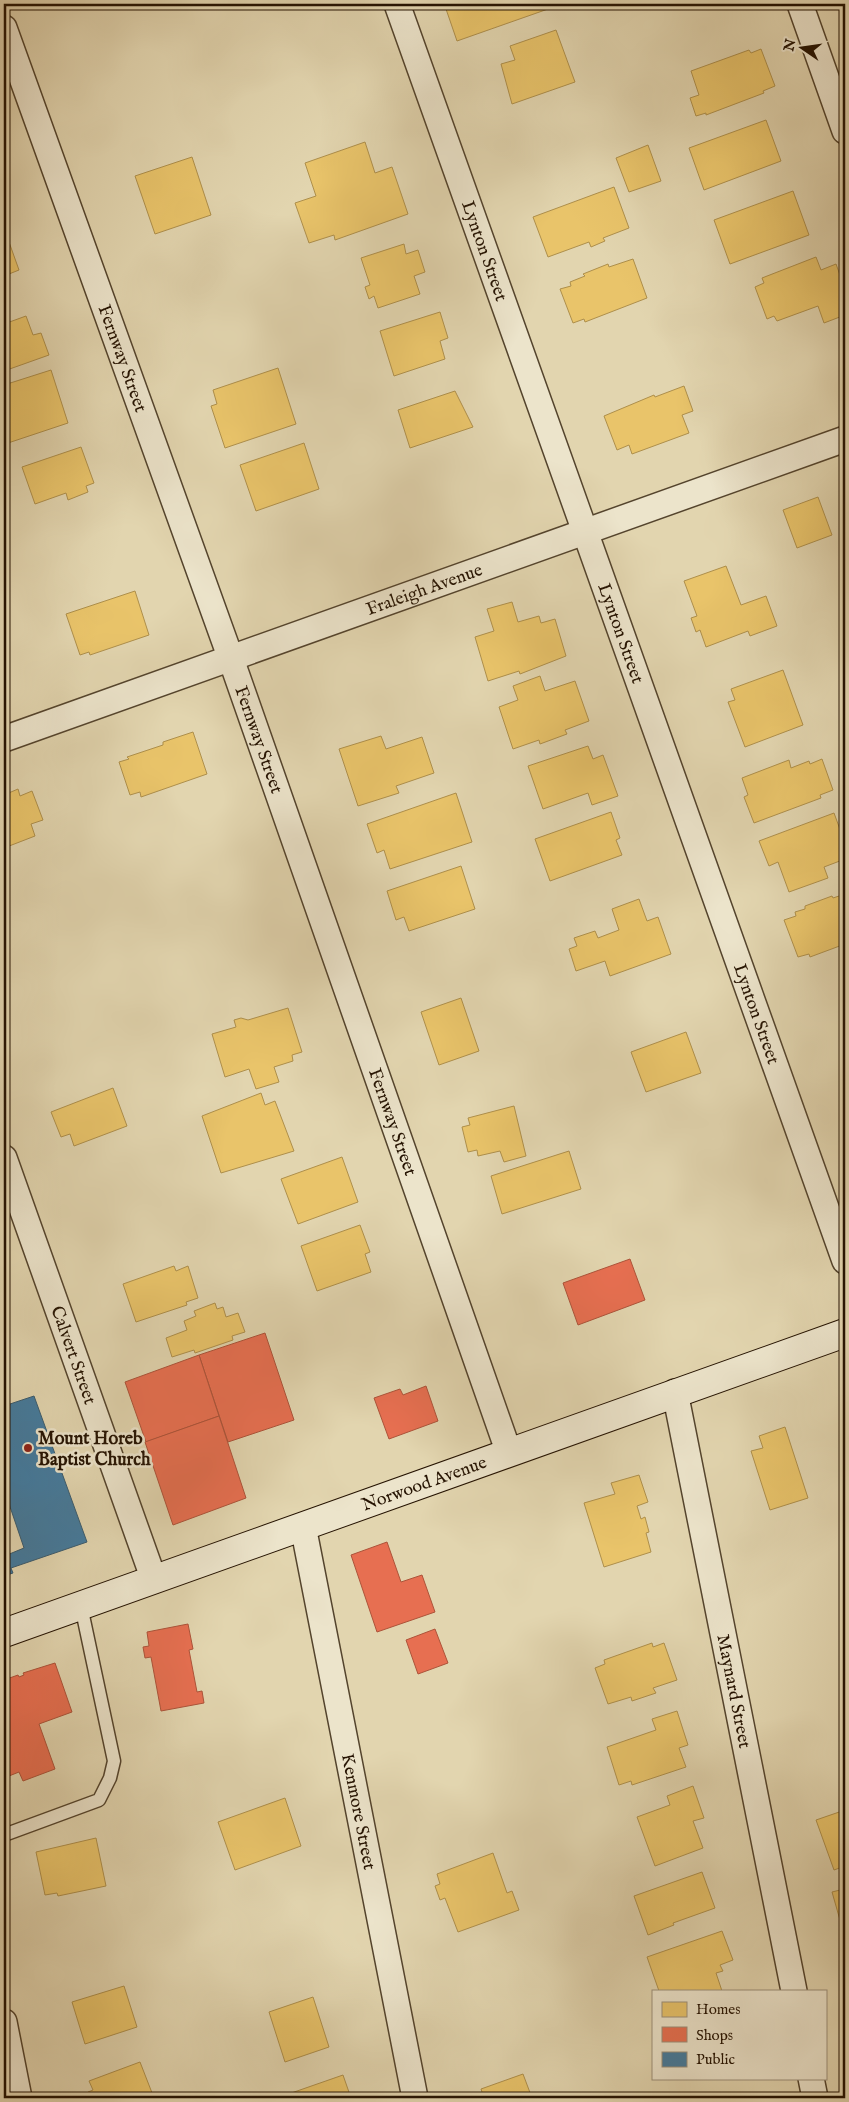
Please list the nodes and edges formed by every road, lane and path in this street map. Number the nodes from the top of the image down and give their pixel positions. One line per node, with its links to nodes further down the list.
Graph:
1 (397, 4): 6 (street, Lynton Street)
2 (800, 4): 4 (street)
3 (4, 28): 7 (street, Fernway Street)
4 (845, 131)
5 (845, 439): 6 (street, Fraleigh Avenue)
6 (585, 532): 7 (street, Fraleigh Avenue); 10 (street, Lynton Street)
7 (231, 659): 8 (street, Fraleigh Avenue); 13 (street, Fernway Street)
8 (4, 739)
9 (4, 1158): 15 (street, Calvert Street)
10 (845, 1261)
11 (845, 1333): 12 (main road, Norwood Avenue)
12 (676, 1392): 13 (main road, Norwood Avenue); 19 (street, Maynard Street)
13 (509, 1453): 14 (main road, Norwood Avenue)
14 (303, 1526): 15 (main road, Norwood Avenue); 23 (street, Kenmore Street)
15 (154, 1580): 16 (main road, Norwood Avenue)
16 (81, 1606): 17 (main road, Norwood Avenue); 18 (lane)
17 (4, 1633)
18 (4, 1835)
19 (794, 1990)
20 (4, 2022): 22 (street)
21 (811, 2080): 24 (street)
22 (19, 2098)
23 (415, 2098)
24 (815, 2098)

